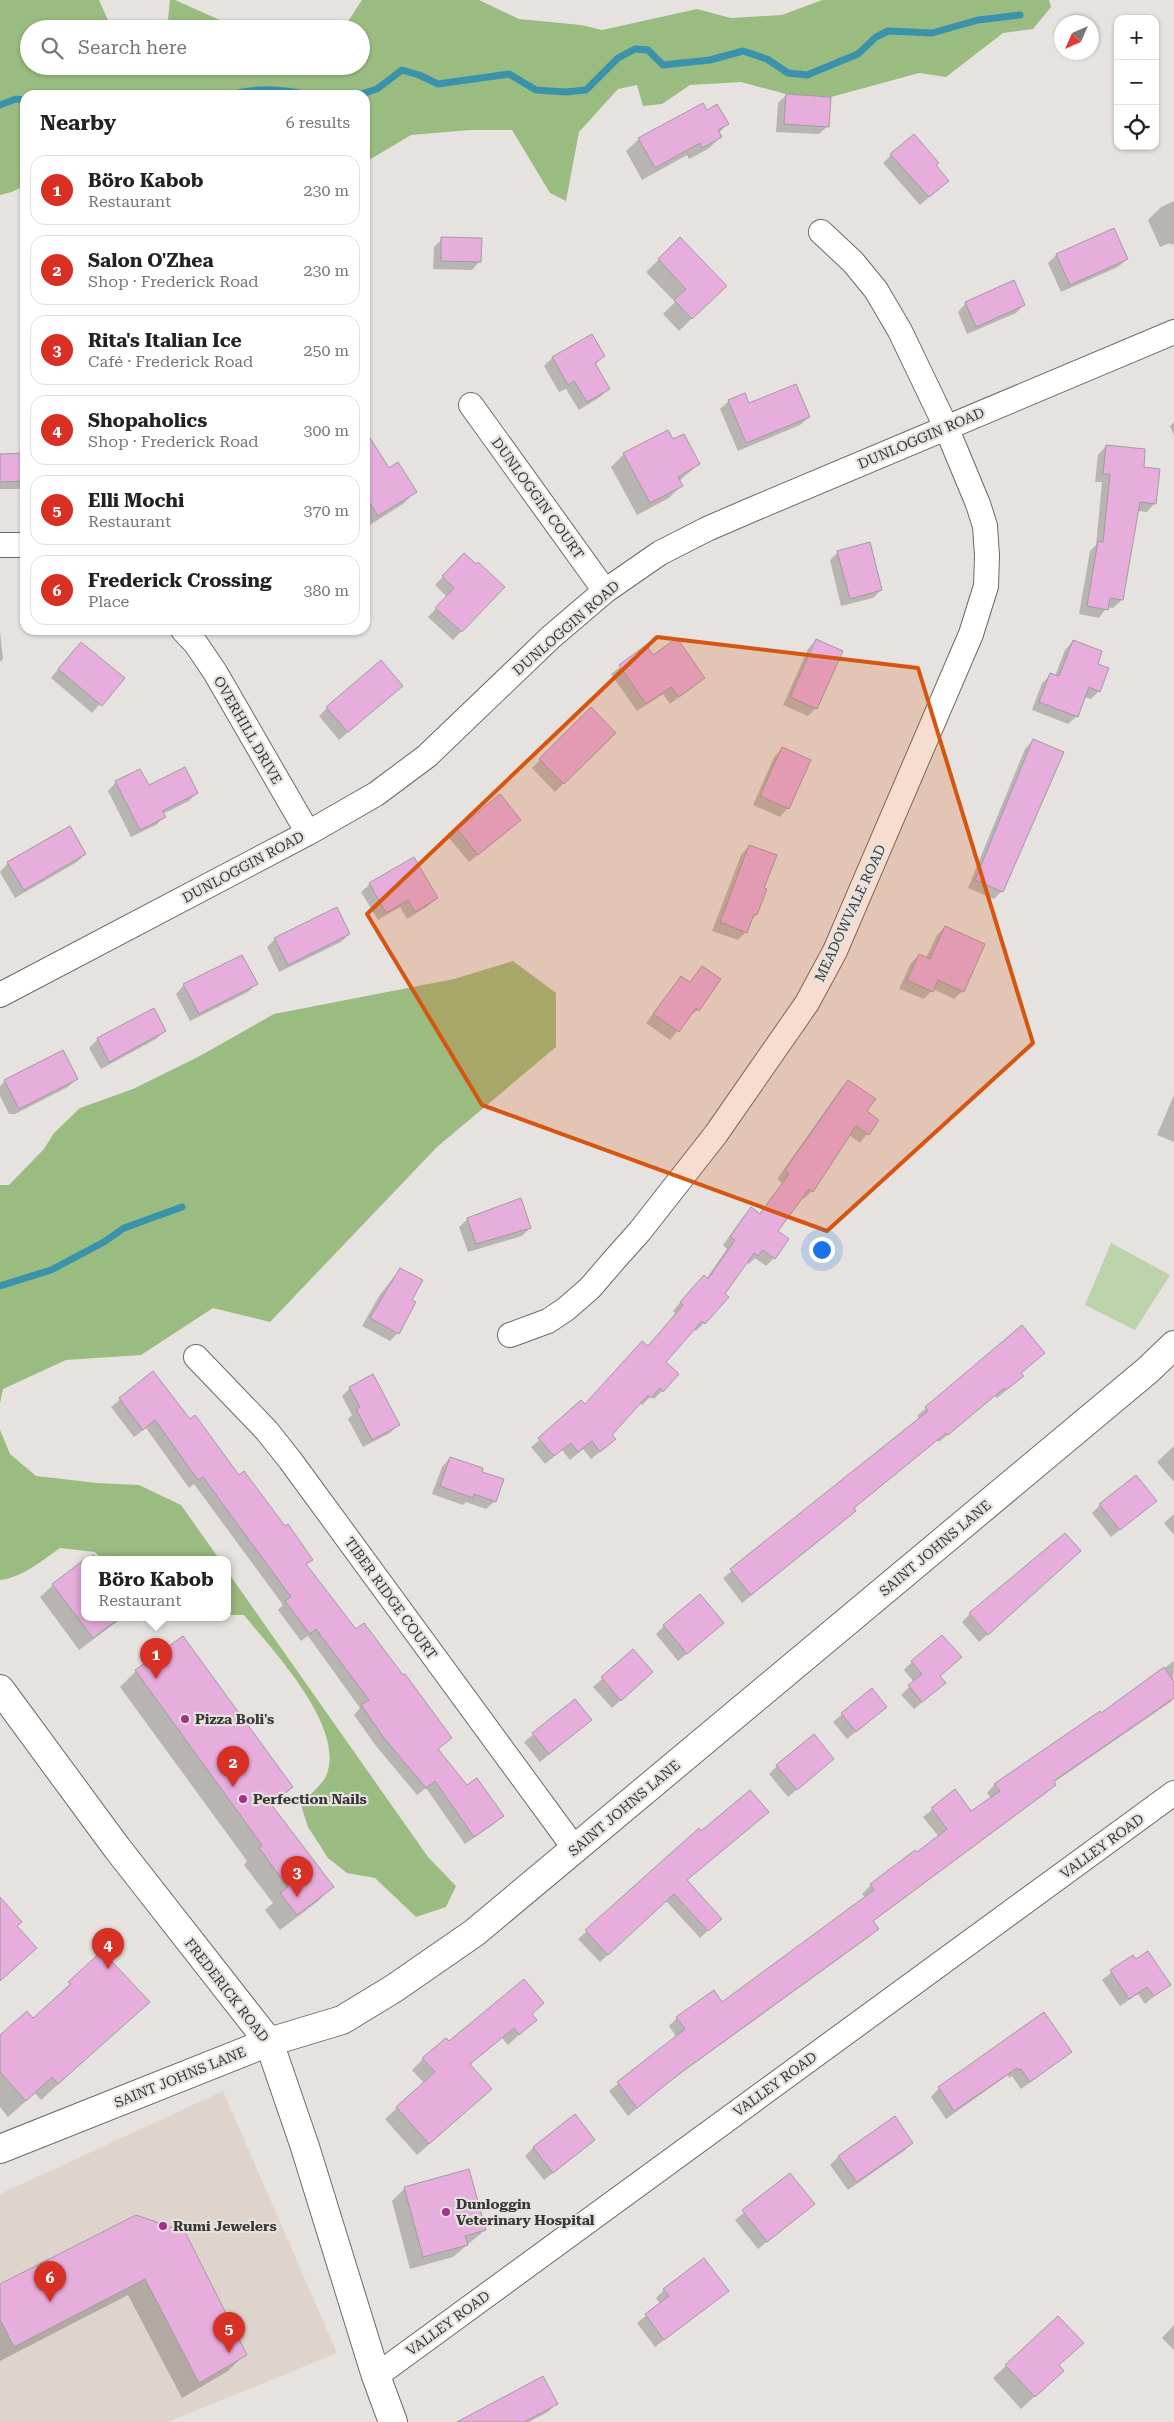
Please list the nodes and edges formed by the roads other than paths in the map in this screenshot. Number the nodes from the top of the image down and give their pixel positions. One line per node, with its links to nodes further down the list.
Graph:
1 (821, 232): 4 (street, MEADOWVALE ROAD)
2 (1174, 332): 4 (street, DUNLOGGIN ROAD)
3 (471, 405): 7 (street, DUNLOGGIN COURT)
4 (946, 427): 7 (street, DUNLOGGIN ROAD); 11 (street, MEADOWVALE ROAD)
5 (0, 545): 6 (street)
6 (20, 545)
7 (605, 591): 9 (street, DUNLOGGIN ROAD)
8 (188, 635): 9 (street, OVERHILL DRIVE)
9 (308, 834): 10 (street, DUNLOGGIN ROAD)
10 (0, 995)
11 (510, 1335)
12 (1174, 1345): 16 (street, SAINT JOHNS LANE)
13 (196, 1357): 16 (street, TIBER RIDGE COURT)
14 (0, 1689): 17 (street, FREDERICK ROAD)
15 (1174, 1793): 19 (street, VALLEY ROAD)
16 (575, 1849): 17 (street, SAINT JOHNS LANE)
17 (269, 2042): 18 (street, SAINT JOHNS LANE); 19 (street, FREDERICK ROAD)
18 (0, 2149)
19 (376, 2376): 20 (street, FREDERICK ROAD)
20 (393, 2422)

